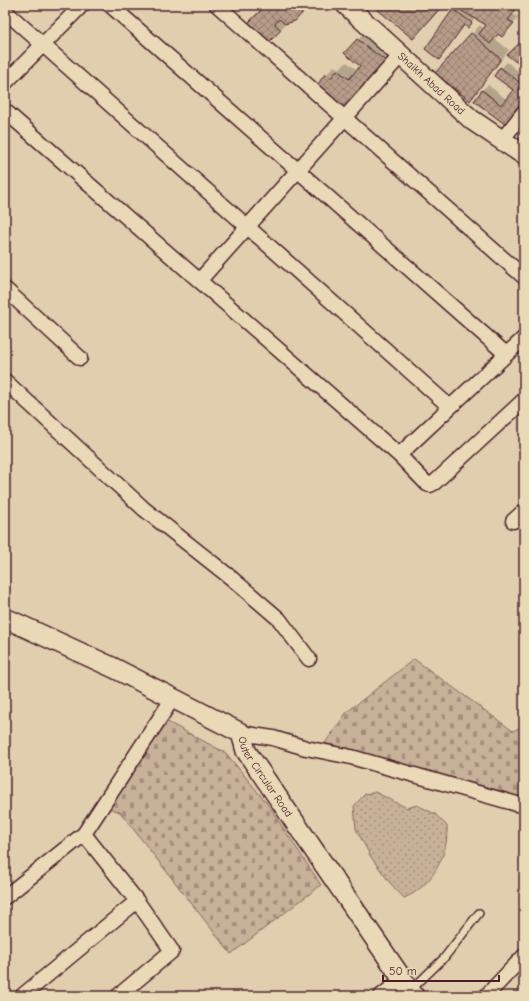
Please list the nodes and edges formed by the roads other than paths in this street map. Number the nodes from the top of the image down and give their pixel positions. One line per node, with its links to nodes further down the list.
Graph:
1 (82, 5): 6 (street)
2 (110, 5): 14 (street)
3 (217, 5): 11 (street)
4 (346, 5): 7 (main road, Shaikh Abad Road)
5 (5, 11): 6 (street)
6 (43, 44): 8 (street); 15 (street)
7 (400, 55): 11 (street); 12 (main road, Shaikh Abad Road)
8 (5, 83)
9 (5, 111): 17 (street)
10 (524, 112): 12 (street)
11 (344, 118): 14 (street); 16 (street)
12 (502, 140): 13 (main road, Shaikh Abad Road)
13 (524, 155)
14 (298, 171): 15 (street); 20 (street)
15 (247, 227): 17 (street); 24 (street)
16 (524, 277)
17 (199, 281): 25 (street)
18 (5, 289): 21 (street)
19 (524, 338): 20 (street)
20 (506, 354): 24 (street)
21 (80, 358)
22 (5, 381): 29 (street)
23 (524, 400): 25 (street)
24 (450, 408): 25 (street)
25 (400, 455)
26 (524, 511): 27 (street)
27 (513, 521)
28 (5, 618): 30 (main road, Outer Circular Road)
29 (309, 659)
30 (173, 698): 31 (main road, Outer Circular Road); 33 (street)
31 (241, 733): 32 (street); 38 (main road, Outer Circular Road)
32 (524, 806)
33 (84, 834): 34 (street); 35 (street)
34 (7, 892)
35 (137, 901): 39 (street); 40 (street)
36 (479, 914): 38 (lane)
37 (524, 956): 42 (street)
38 (409, 988): 41 (street)
39 (22, 996)
40 (118, 996)
41 (381, 996)
42 (486, 996)

